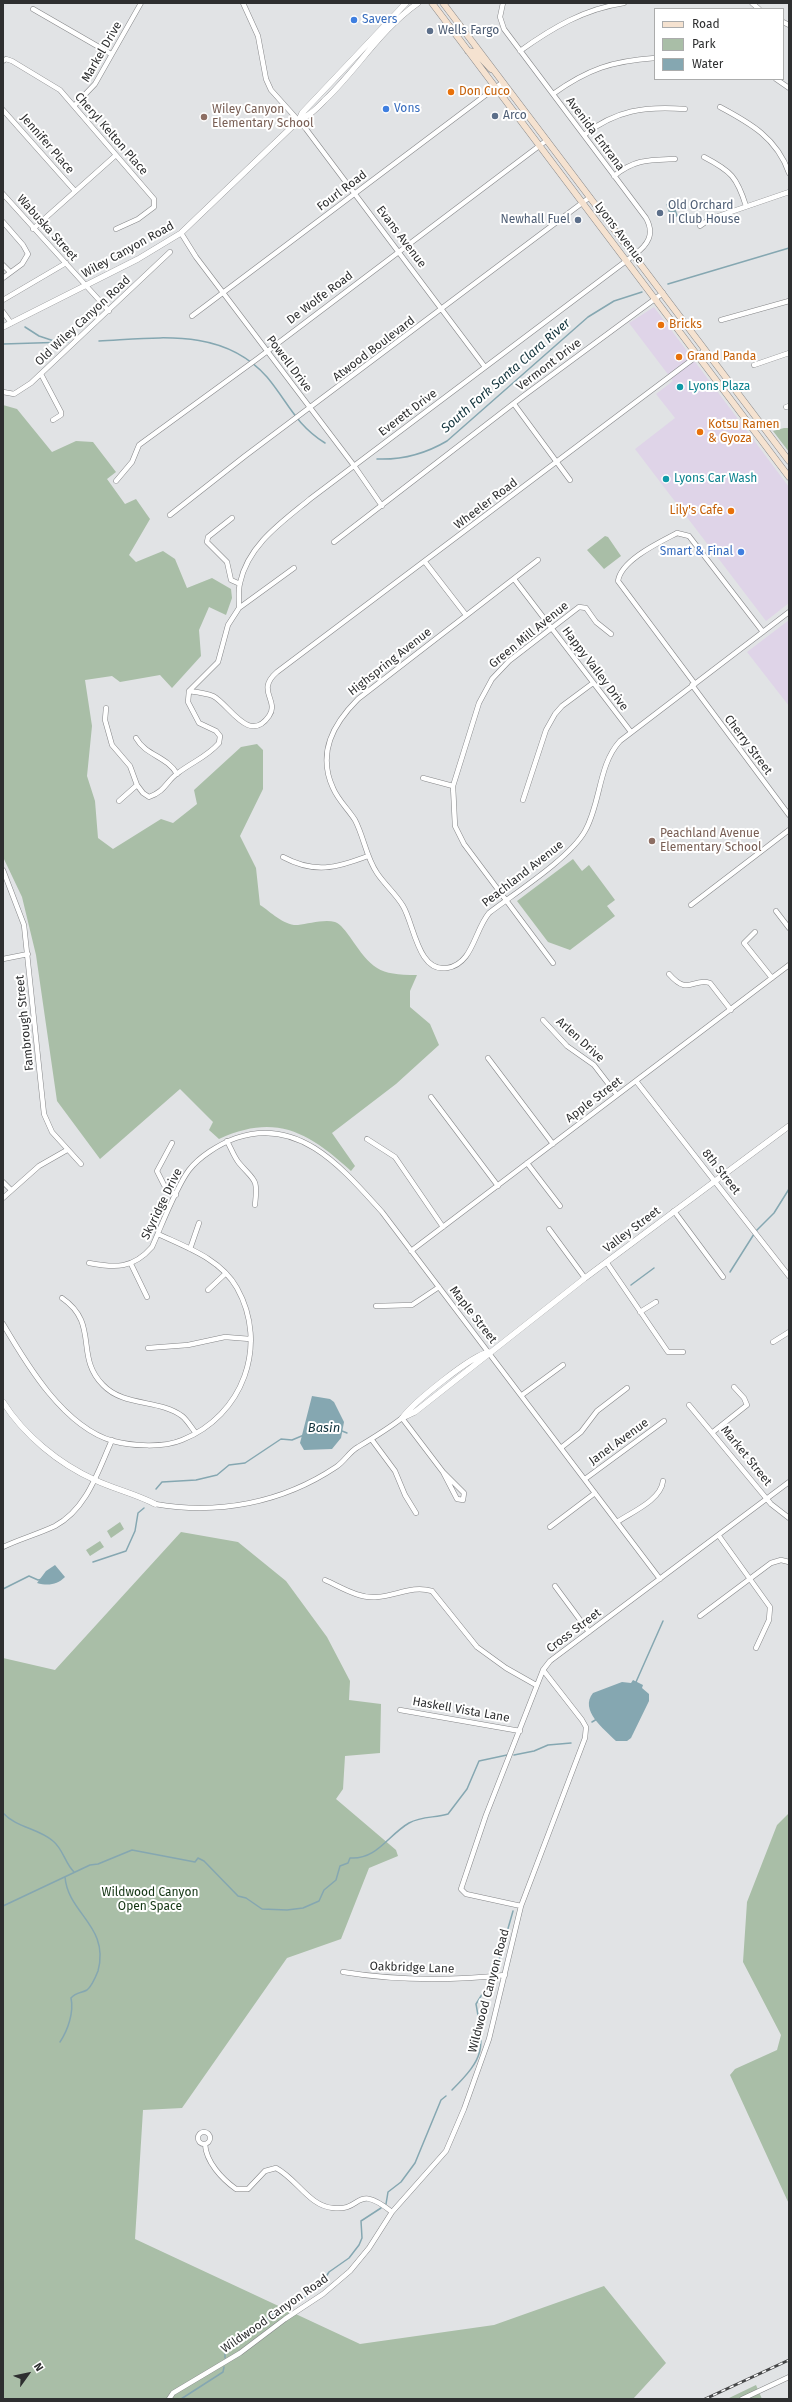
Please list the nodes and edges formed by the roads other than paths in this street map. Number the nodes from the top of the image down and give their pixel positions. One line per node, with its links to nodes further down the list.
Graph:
1 (135, 3): 9 (street)
2 (243, 3): 32 (street, Evans Avenue)
3 (406, 3): 16 (street, Wiley Canyon Road)
4 (418, 3): 17 (street, Wiley Canyon Road)
5 (432, 3): 11 (main road, Lyons Avenue)
6 (443, 3): 18 (main road, Lyons Avenue)
7 (503, 3): 12 (street, Avenida Entrana)
8 (624, 3): 12 (street)
9 (140, 4): 13 (street, Markel Drive)
10 (33, 9): 13 (street)
11 (468, 51): 18 (main road); 21 (main road, Lyons Avenue)
12 (520, 51): 24 (street, Avenida Entrana)
13 (111, 54): 27 (street, Markel Drive)
14 (654, 58): 24 (street)
15 (5, 60): 27 (street, Cheryl Kelton Place)
16 (348, 67): 17 (street); 23 (street, Wiley Canyon Road)
17 (353, 71): 25 (street, Wiley Canyon Road)
18 (496, 72): 20 (main road, Lyons Avenue)
19 (777, 80): 22 (street)
20 (503, 82): 21 (street, Fourl Road); 34 (main road, Lyons Avenue)
21 (495, 87): 35 (main road, Lyons Avenue); 43 (street, Fourl Road)
22 (789, 88)
23 (322, 93): 25 (street); 26 (street, Wiley Canyon Road)
24 (553, 94): 33 (street, Avenida Entrana)
25 (327, 98): 29 (street, Wiley Canyon Road)
26 (312, 103): 29 (street); 32 (street, Wiley Canyon Road)
27 (74, 106): 36 (street, Cheryl Kelton Place)
28 (720, 107): 39 (street)
29 (317, 108): 32 (street, Wiley Canyon Road)
30 (685, 109): 33 (street)
31 (3, 110): 41 (street, Jennifer Place)
32 (299, 120): 43 (street, Evans Avenue); 52 (street, Wiley Canyon Road)
33 (584, 135): 40 (street, Avenida Entrana)
34 (547, 140): 35 (street, De Wolfe Road); 45 (main road, Lyons Avenue)
35 (539, 146): 46 (main road, Lyons Avenue); 53 (street, De Wolfe Road)
36 (116, 155): 41 (street); 51 (street, Cheryl Kelton Place)
37 (704, 157): 47 (street)
38 (675, 159): 40 (street)
39 (789, 173)
40 (614, 176): 55 (street, Avenida Entrana)
41 (75, 192): 50 (street)
42 (789, 192): 47 (street)
43 (355, 193): 53 (street, Evans Avenue); 63 (street, Fourl Road)
44 (3, 194): 50 (street, Wabuska Street)
45 (590, 197): 46 (street, Atwood Boulevard); 55 (main road, Lyons Avenue)
46 (583, 203): 56 (main road, Lyons Avenue); 67 (street, Atwood Boulevard)
47 (746, 206): 49 (street)
48 (3, 222): 59 (street)
49 (700, 226)
50 (33, 229): 57 (street, Wabuska Street)
51 (116, 229)
52 (181, 233): 61 (street, Wiley Canyon Road); 63 (street, Powell Drive)
53 (399, 251): 67 (street, Evans Avenue); 75 (street, De Wolfe Road)
54 (170, 252): 68 (street, Old Wiley Canyon Road)
55 (634, 255): 56 (street, Avenida Entrana); 62 (main road, Lyons Avenue)
56 (627, 261): 64 (main road, Lyons Avenue); 79 (street, Everett Drive)
57 (66, 263): 61 (street, Wabuska Street); 65 (street)
58 (3, 265): 59 (street)
59 (10, 272): 60 (street)
60 (3, 278)
61 (86, 286): 68 (street, Wabuska Street); 72 (street, Wiley Canyon Road)
62 (663, 293): 64 (street, Vermont Drive); 74 (main road, Lyons Avenue)
63 (223, 294): 70 (street, Fourl Road); 75 (street, Powell Drive)
64 (654, 299): 77 (main road, Lyons Avenue); 82 (street, Vermont Drive)
65 (3, 300)
66 (789, 301): 71 (street)
67 (443, 310): 79 (street, Evans Avenue); 83 (street, Atwood Boulevard)
68 (109, 311): 80 (street, Old Wiley Canyon Road)
69 (3, 312): 72 (street)
70 (192, 316)
71 (721, 320)
72 (11, 323): 73 (street, Wiley Canyon Road)
73 (3, 327)
74 (705, 350): 77 (street, Wheeler Road); 85 (main road, Lyons Avenue)
75 (267, 351): 83 (street, Powell Drive); 90 (street, De Wolfe Road)
76 (789, 353): 78 (street)
77 (698, 356): 86 (street, Wheeler Road); 88 (main road, Lyons Avenue)
78 (754, 365)
79 (485, 367): 87 (street, Everett Drive)
80 (41, 374): 81 (street, Old Wiley Canyon Road); 84 (street)
81 (3, 392)
82 (514, 404): 86 (street); 91 (street, Vermont Drive)
83 (310, 409): 87 (street, Powell Drive); 92 (street, Atwood Boulevard)
84 (52, 420)
85 (789, 461)
86 (558, 462): 89 (street); 96 (street, Wheeler Road)
87 (355, 466): 91 (street, Powell Drive); 99 (street, Everett Drive)
88 (789, 477)
89 (570, 480)
90 (116, 481)
91 (382, 506): 94 (street, Vermont Drive)
92 (170, 516)
93 (232, 518): 99 (street)
94 (334, 542)
95 (538, 560): 98 (street, Highspring Avenue)
96 (425, 562): 102 (street); 108 (street, Wheeler Road)
97 (294, 568): 100 (street)
98 (514, 579): 102 (street, Highspring Avenue); 103 (street, Happy Valley Drive)
99 (240, 584): 100 (street, Everett Drive)
100 (239, 608): 108 (street)
101 (789, 612): 104 (street, Peachland Avenue)
102 (466, 615): 120 (street, Highspring Avenue)
103 (551, 628): 105 (street, Green Mill Avenue); 106 (street, Happy Valley Drive); 115 (street, Green Mill Avenue)
104 (763, 632): 107 (street, Peachland Avenue); 107 (street, Cherry Street)
105 (611, 634)
106 (593, 683): 110 (street, Happy Valley Drive); 116 (street)
107 (693, 684): 110 (street, Peachland Avenue); 118 (street, Cherry Street)
108 (189, 691): 112 (street)
109 (106, 708): 114 (street)
110 (630, 732): 123 (street, Peachland Avenue)
111 (136, 738): 112 (street)
112 (177, 774): 114 (street)
113 (423, 778): 115 (street)
114 (137, 785): 117 (street)
115 (453, 786): 123 (street)
116 (523, 800)
117 (119, 801)
118 (789, 816)
119 (789, 830): 124 (street)
120 (368, 856): 121 (street); 123 (street, Peachland Avenue)
121 (283, 857)
122 (3, 870): 128 (street, Fambrough Street)
123 (506, 900): 130 (street)
124 (691, 905)
125 (776, 911): 126 (street)
126 (789, 928)
127 (755, 932): 133 (street)
128 (28, 954): 129 (street); 145 (street, Fambrough Street)
129 (3, 959)
130 (553, 963)
131 (789, 965): 133 (street, Apple Street)
132 (669, 974): 134 (street)
133 (772, 978): 134 (street, Apple Street)
134 (731, 1010): 137 (street, Apple Street)
135 (543, 1020): 138 (street, Arlen Drive)
136 (488, 1058): 144 (street)
137 (636, 1081): 138 (street, Apple Street); 148 (street, 8th Street)
138 (618, 1095): 144 (street, Apple Street)
139 (431, 1097): 150 (street)
140 (789, 1126): 148 (street, Valley Street)
141 (367, 1139): 158 (street)
142 (227, 1141): 152 (street, Skyridge Drive); 154 (street); 162 (street, Maple Street)
143 (172, 1143): 152 (street)
144 (553, 1144): 146 (street, Apple Street)
145 (67, 1150): 147 (street, Fambrough Street); 151 (street)
146 (527, 1163): 150 (street, Apple Street); 155 (street)
147 (81, 1164)
148 (715, 1180): 156 (street, Valley Street); 167 (street, 8th Street)
149 (3, 1182): 151 (street)
150 (498, 1186): 158 (street, Apple Street)
151 (11, 1190): 153 (street)
152 (176, 1195): 160 (street, Skyridge Drive)
153 (3, 1198)
154 (255, 1205)
155 (560, 1206)
156 (674, 1211): 164 (street, Valley Street); 168 (street)
157 (199, 1223): 161 (street)
158 (442, 1227): 162 (street, Apple Street)
159 (549, 1229): 169 (street)
160 (158, 1234): 161 (street); 165 (street, Skyridge Drive)
161 (190, 1249): 166 (street)
162 (411, 1250): 170 (street, Maple Street)
163 (89, 1263): 165 (street, Skyridge Drive)
164 (607, 1263): 169 (street, Valley Street); 176 (street)
165 (131, 1264): 172 (street)
166 (225, 1274): 171 (street); 179 (street)
167 (789, 1276)
168 (723, 1277)
169 (585, 1278): 182 (street, Valley Street)
170 (439, 1287): 175 (street); 182 (street, Maple Street)
171 (208, 1290)
172 (147, 1297)
173 (62, 1298): 192 (street)
174 (656, 1302): 176 (street)
175 (376, 1306)
176 (640, 1312): 183 (street)
177 (3, 1324): 194 (street)
178 (789, 1332): 180 (street)
179 (250, 1339): 181 (street); 192 (street)
180 (773, 1342)
181 (148, 1348)
182 (489, 1352): 187 (street, Maple Street); 190 (street, Valley Street)
183 (683, 1352)
184 (563, 1365): 187 (street)
185 (734, 1386): 193 (street)
186 (627, 1388): 196 (street)
187 (522, 1396): 196 (street, Maple Street)
188 (3, 1402): 199 (street)
189 (689, 1404): 193 (street, Market Street)
190 (402, 1418): 195 (street); 197 (street)
191 (664, 1421): 198 (street, Janel Avenue)
192 (195, 1432): 194 (street)
193 (713, 1432): 203 (street, Market Street)
194 (112, 1440): 199 (street)
195 (372, 1440): 204 (street); 205 (street)
196 (562, 1447): 198 (street, Maple Street)
197 (443, 1472): 197 (street)
198 (585, 1479): 202 (street, Maple Street)
199 (94, 1480): 204 (street); 210 (street)
200 (663, 1481): 207 (street)
201 (789, 1482): 203 (street, Cross Street)
202 (595, 1492): 207 (street, Maple Street); 208 (street)
203 (767, 1498): 206 (street, Market Street); 209 (street, Cross Street)
204 (155, 1504)
205 (416, 1513)
206 (789, 1518)
207 (617, 1522): 213 (street, Maple Street)
208 (550, 1527)
209 (719, 1536): 212 (street); 213 (street, Cross Street)
210 (3, 1547)
211 (789, 1562): 212 (street)
212 (750, 1578): 216 (street); 218 (street)
213 (660, 1579): 217 (street, Cross Street)
214 (325, 1580): 220 (street)
215 (555, 1586): 217 (street)
216 (700, 1616)
217 (589, 1632): 219 (street, Cross Street)
218 (756, 1648)
219 (543, 1670): 220 (street, Cross Street); 223 (street, Wildwood Canyon Road)
220 (536, 1685): 222 (street, Cross Street)
221 (400, 1710): 222 (street, Haskell Vista Lane)
222 (520, 1731): 223 (street, Cross Street)
223 (521, 1906): 225 (street, Wildwood Canyon Road)
224 (343, 1972): 225 (street, Oakbridge Lane)
225 (505, 1975): 227 (street, Wildwood Canyon Road)
226 (205, 2144): 227 (street)
227 (392, 2212): 229 (street, Wildwood Canyon Road)
228 (789, 2377): 230 (street)
229 (169, 2399)
230 (742, 2399)

